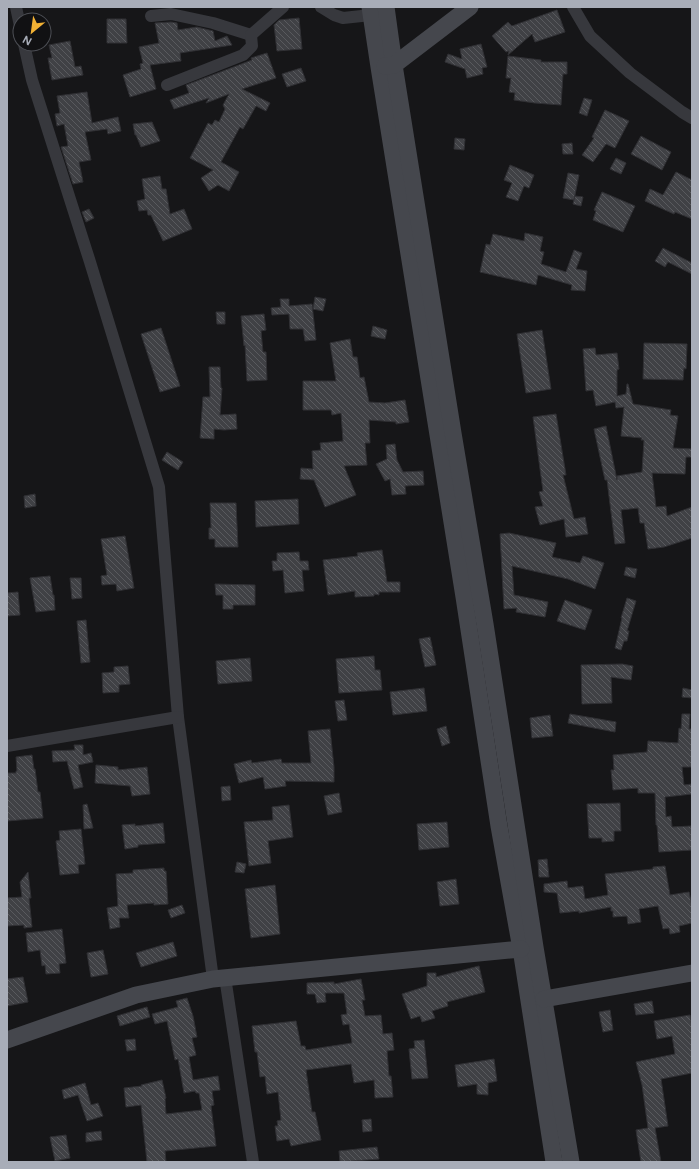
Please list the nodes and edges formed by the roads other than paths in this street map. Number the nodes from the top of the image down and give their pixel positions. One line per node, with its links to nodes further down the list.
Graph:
1 (283, 7): 7 (street)
2 (321, 7): 5 (street)
3 (470, 7): 9 (street)
4 (573, 7): 11 (street)
5 (376, 10): 9 (street)
6 (150, 16): 7 (street)
7 (251, 35): 10 (street)
8 (26, 52): 12 (street)
9 (386, 66): 14 (street)
10 (167, 85)
11 (692, 118)
12 (178, 717): 13 (street); 17 (street)
13 (7, 746)
14 (501, 783): 15 (street); 18 (street)
15 (520, 949): 17 (street); 21 (street)
16 (692, 973): 18 (street)
17 (219, 978): 19 (street); 20 (street)
18 (544, 999): 22 (street)
19 (7, 1040)
20 (253, 1162)
21 (554, 1162)
22 (571, 1162)

